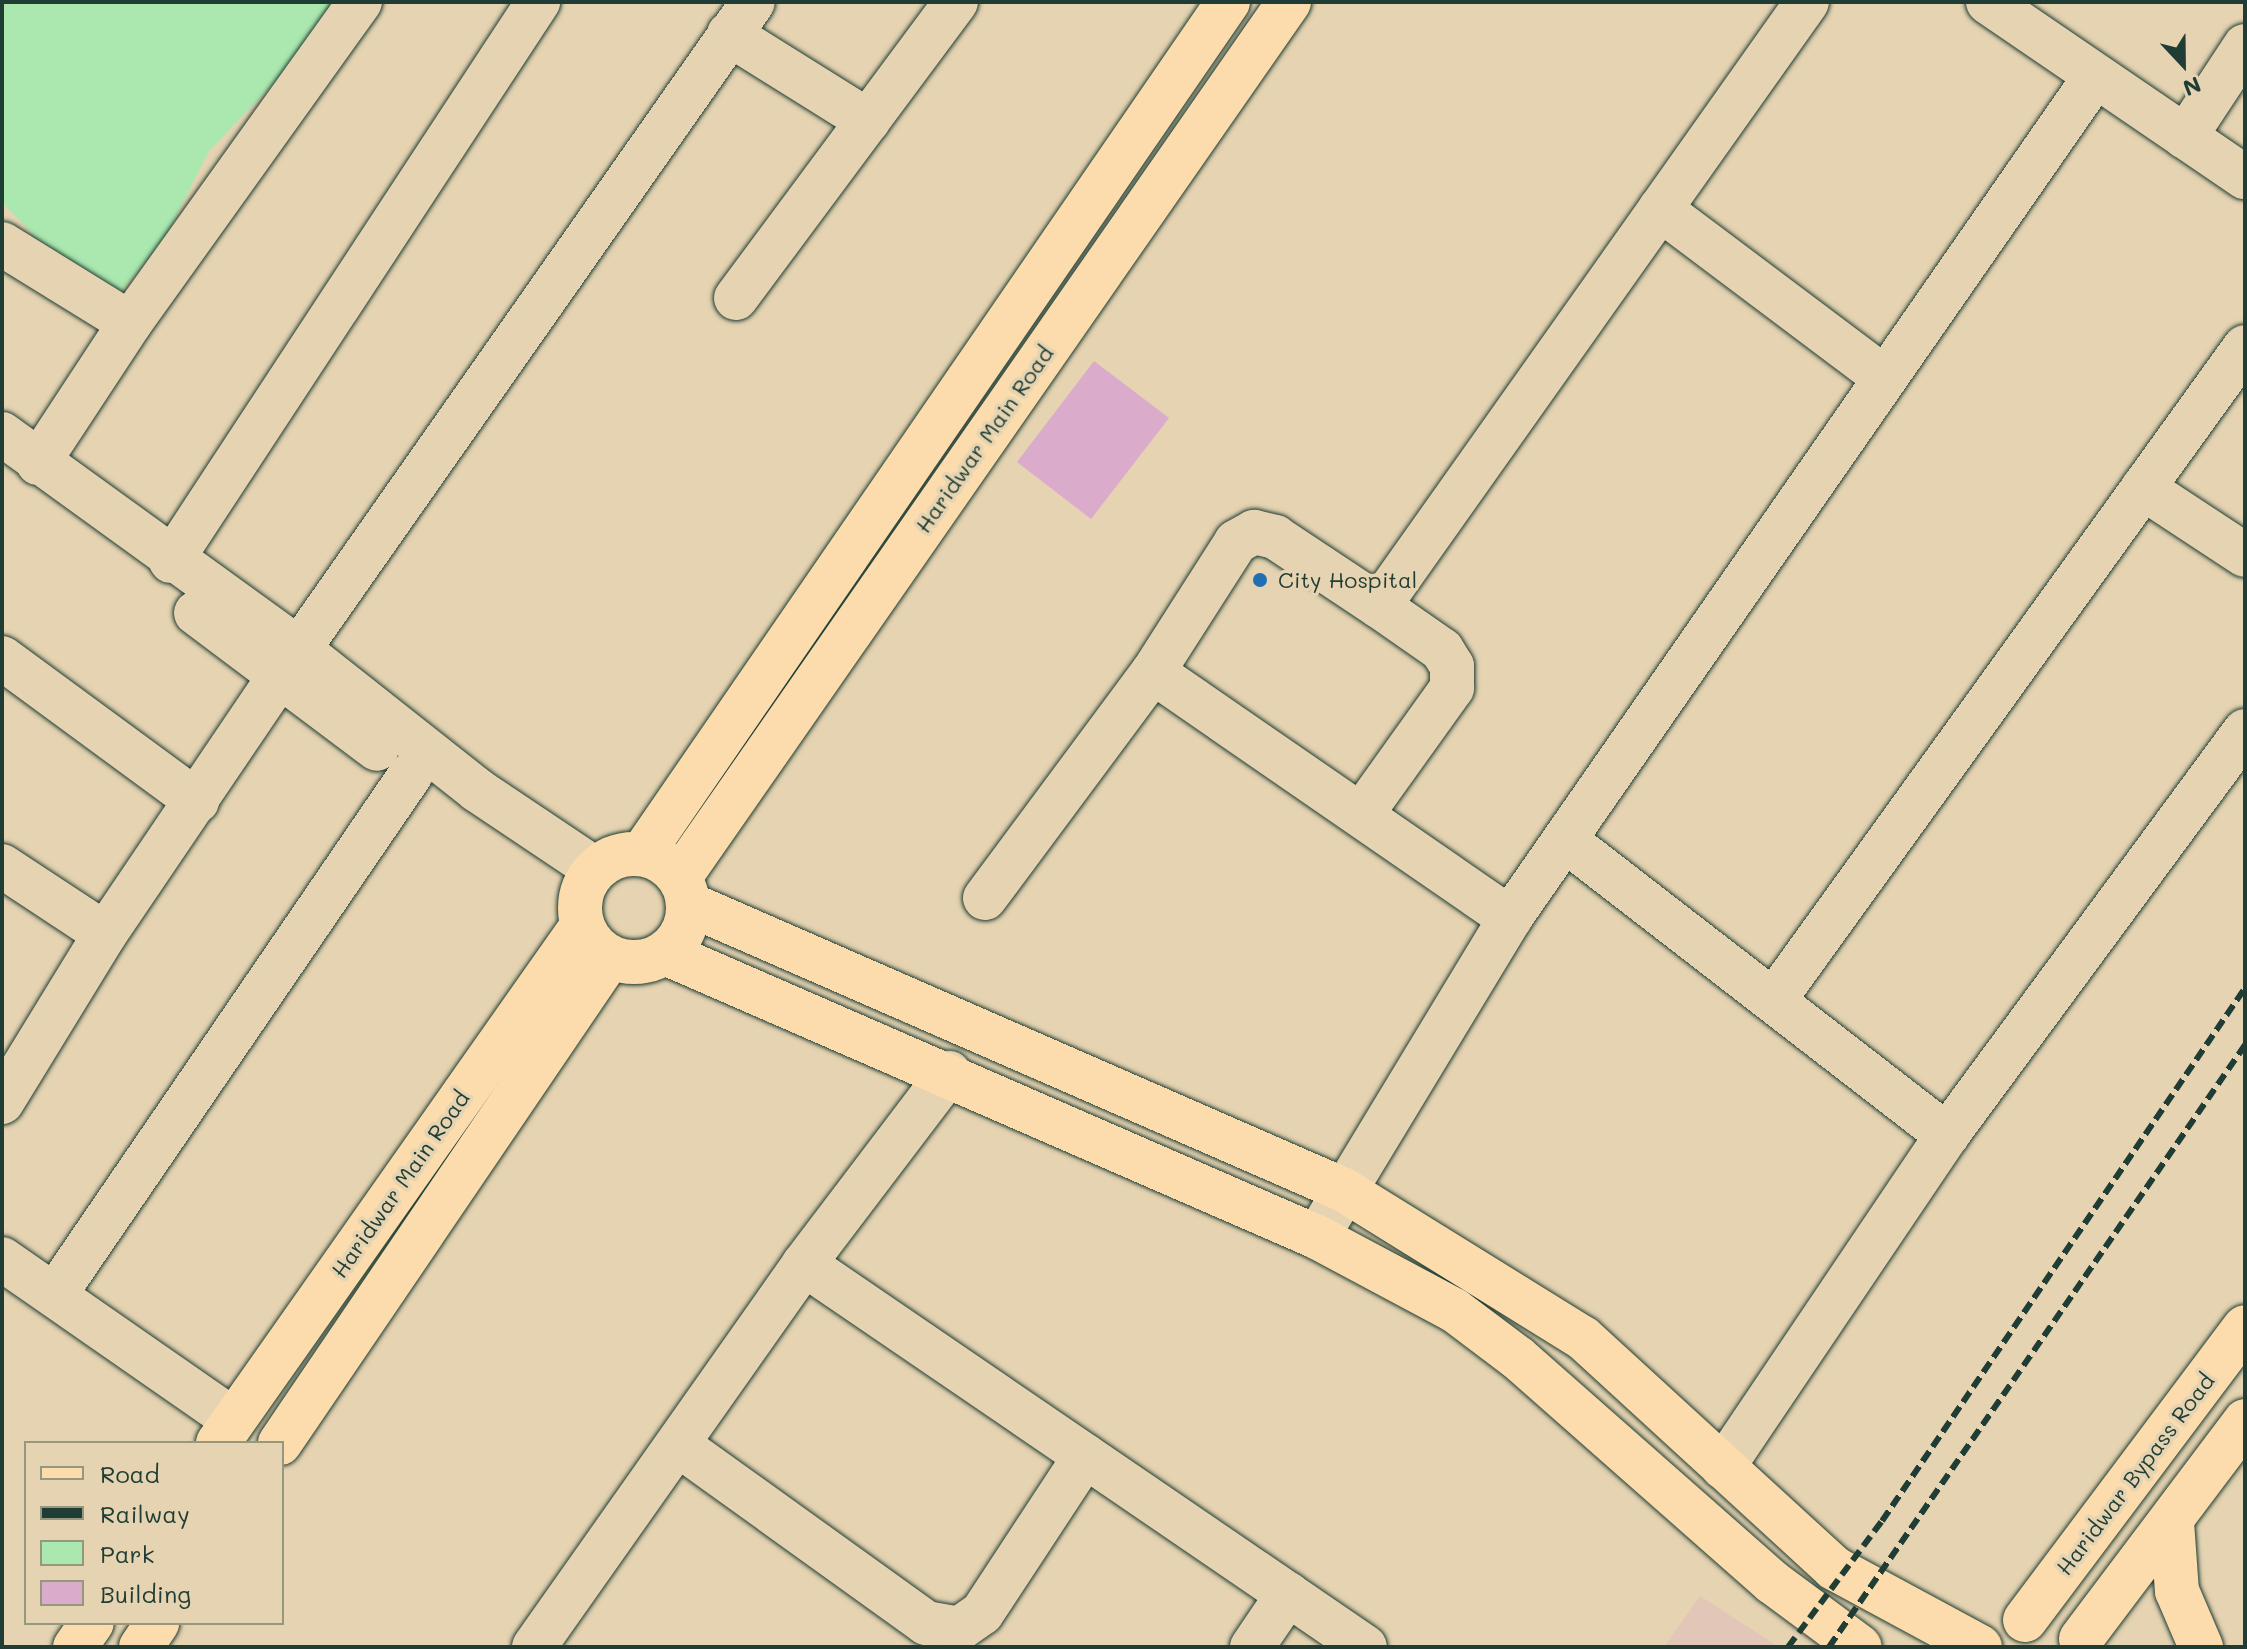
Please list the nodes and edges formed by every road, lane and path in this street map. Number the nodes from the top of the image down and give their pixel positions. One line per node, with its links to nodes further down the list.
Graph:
1 (360, 2): 17 (street)
2 (538, 2): 24 (street)
3 (956, 2): 11 (street)
4 (1228, 2): 34 (main road, Haridwar Main Road)
5 (1289, 2): 36 (main road, Haridwar Main Road)
6 (1807, 2): 14 (street)
7 (1988, 2): 10 (street)
8 (741, 18): 11 (street); 27 (street)
9 (2245, 46): 12 (street)
10 (2094, 78): 12 (street); 19 (street)
11 (868, 121): 16 (street)
12 (2185, 137): 13 (street)
13 (2245, 177)
14 (1660, 209): 19 (street); 25 (street)
15 (2, 244): 17 (street)
16 (736, 298)
17 (130, 323): 21 (street)
18 (2245, 347): 22 (street)
19 (1885, 378): 33 (street)
20 (2, 434): 21 (street)
21 (20, 466): 24 (street); 27 (street)
22 (2143, 488): 23 (street); 42 (street)
23 (2245, 555)
24 (171, 561): 27 (street)
25 (1379, 606): 28 (street); 32 (street)
26 (2, 658): 31 (street)
27 (290, 663): 30 (street); 31 (street); 38 (street)
28 (1153, 672): 32 (street); 37 (street)
29 (2245, 731): 45 (street)
30 (411, 774): 38 (street); 50 (street)
31 (197, 801): 40 (street)
32 (1361, 815): 39 (street)
33 (1565, 840): 39 (street); 42 (street)
34 (642, 854): 36 (main road); 38 (main road)
35 (2, 866): 40 (street)
36 (685, 890): 41 (main road, Haridwar Main Road); 46 (main road)
37 (985, 898)
38 (592, 912): 41 (main road); 53 (main road, Haridwar Main Road); 54 (main road, Haridwar Main Road)
39 (1510, 918): 46 (street)
40 (105, 934): 44 (street)
41 (665, 953): 43 (main road)
42 (1774, 1000): 45 (street)
43 (949, 1073): 47 (main road); 49 (street)
44 (2, 1102)
45 (1947, 1135): 57 (street)
46 (1344, 1190): 47 (street); 57 (main road)
47 (1317, 1237): 69 (main road)
48 (2, 1259): 50 (street)
49 (804, 1264): 55 (street); 56 (street)
50 (56, 1293): 53 (street)
51 (2245, 1327): 60 (main road, Haridwar Bypass Road)
52 (2245, 1421): 58 (main road)
53 (226, 1432)
54 (281, 1441)
55 (680, 1446): 56 (street); 66 (street)
56 (1085, 1456): 59 (street)
57 (1723, 1467): 70 (main road)
58 (2172, 1522): 63 (main road); 71 (main road)
59 (1288, 1594): 67 (street); 68 (street)
60 (2025, 1620): 63 (main road); 70 (main road)
61 (91, 1625): 64 (main road)
62 (156, 1625): 65 (main road)
63 (2084, 1643)
64 (75, 1647)
65 (141, 1647)
66 (534, 1647)
67 (1252, 1647)
68 (1365, 1647)
69 (1860, 1647)
70 (1980, 1647)
71 (2201, 1647)

